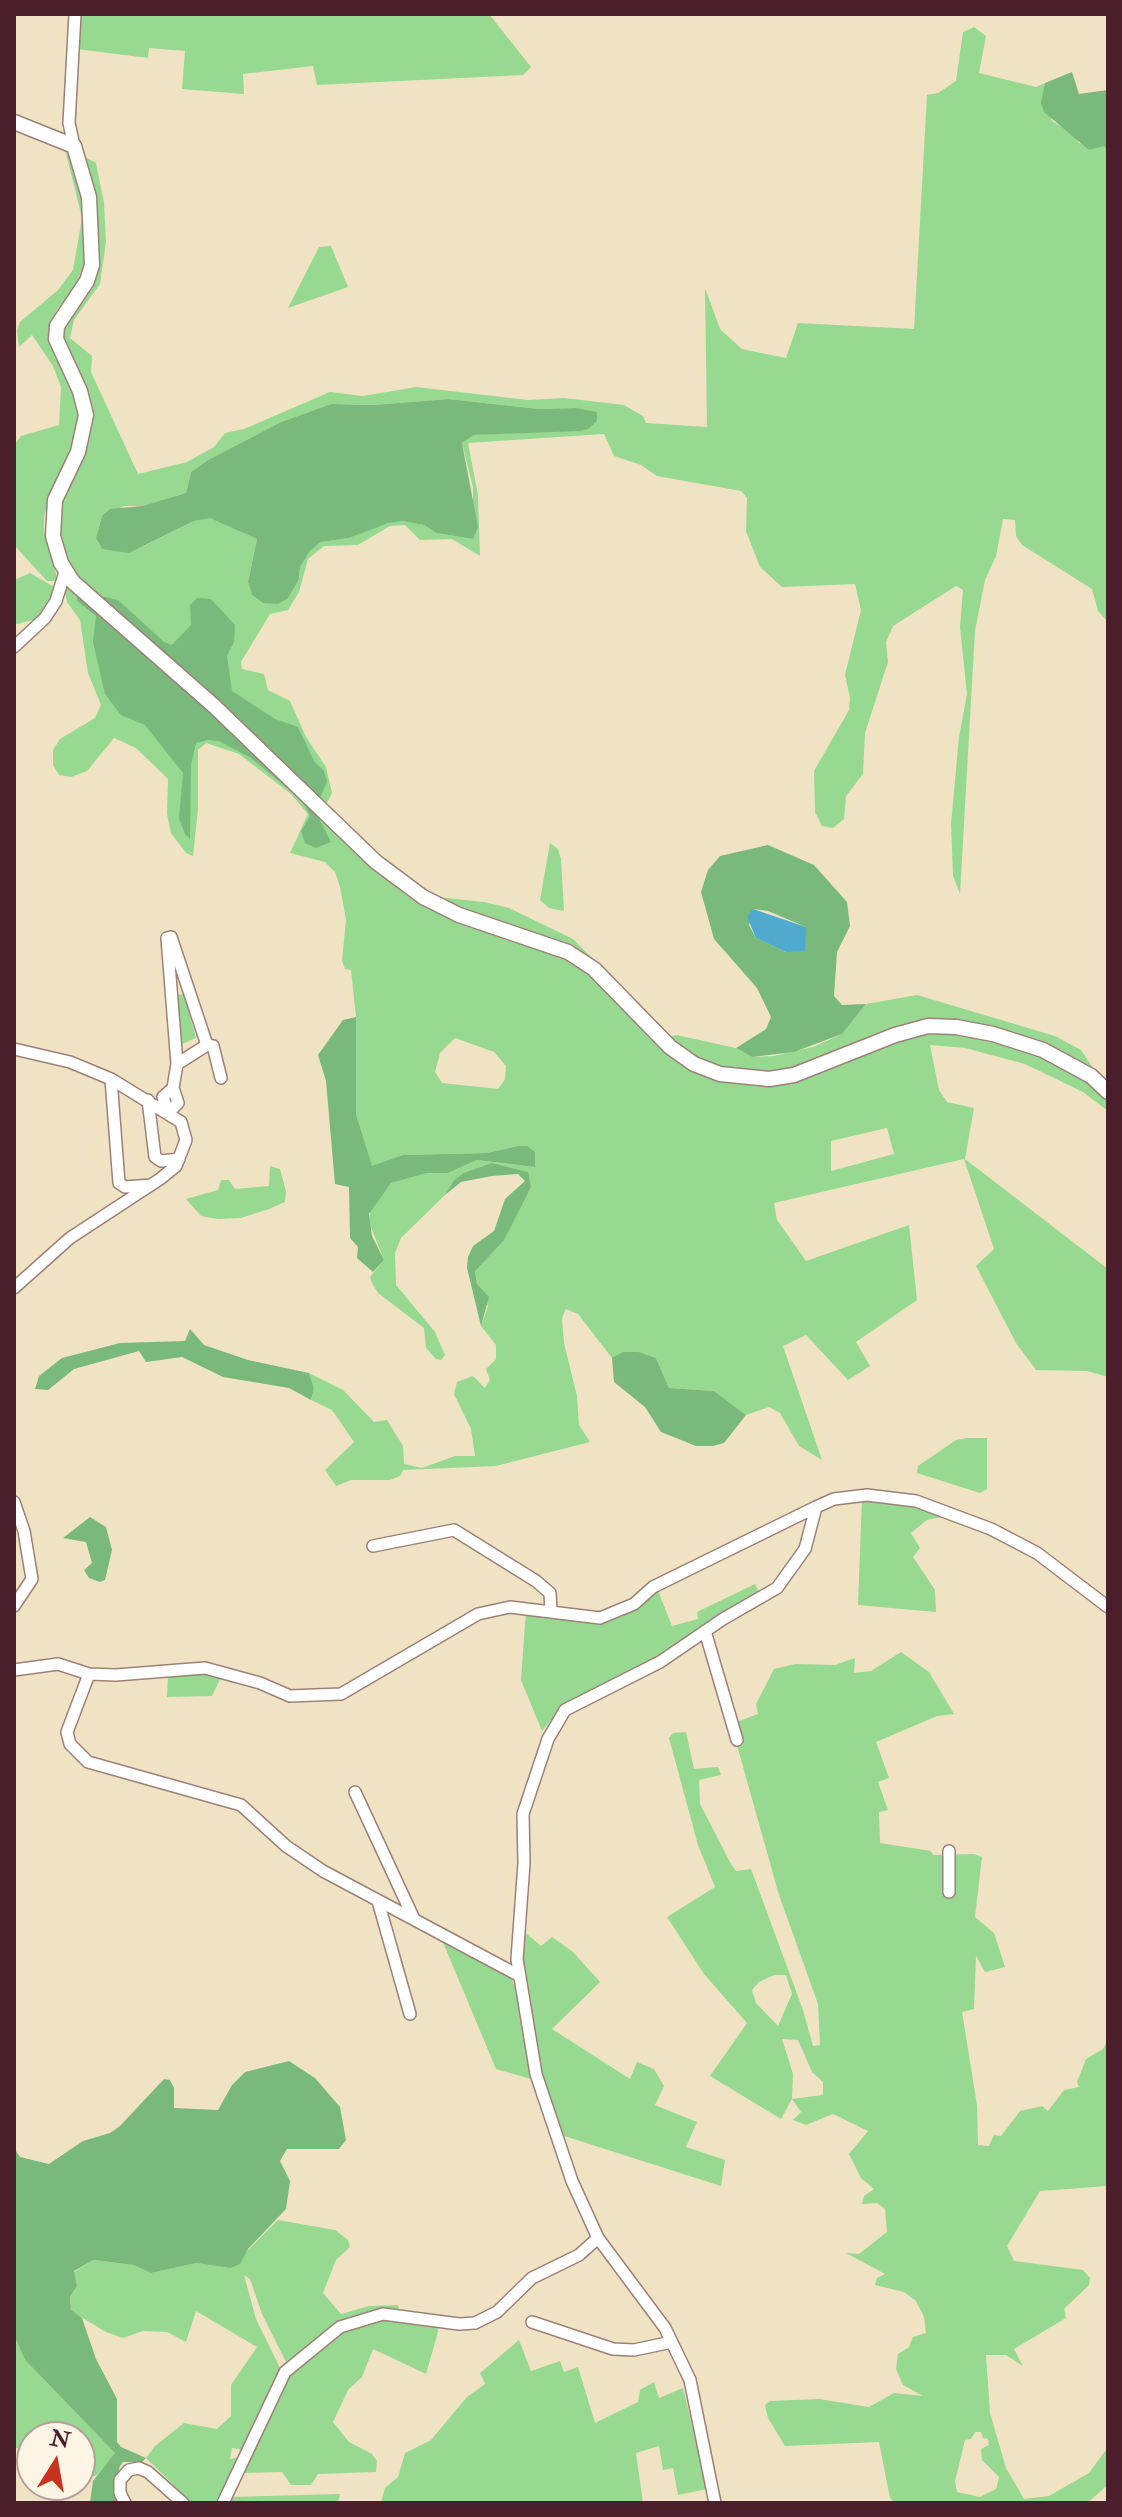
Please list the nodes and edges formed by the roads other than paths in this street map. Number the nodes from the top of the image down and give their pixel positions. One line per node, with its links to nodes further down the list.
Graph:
1 (75, 14): 3 (street)
2 (14, 122): 3 (street)
3 (74, 146): 4 (street)
4 (65, 572): 5 (street); 11 (street)
5 (14, 647)
6 (207, 1045): 8 (street); 8 (street); 9 (street)
7 (14, 1049): 10 (street)
8 (177, 1064): 13 (street)
9 (221, 1078)
10 (111, 1079): 12 (street); 15 (street)
11 (1108, 1092)
12 (148, 1100): 13 (street); 14 (street)
13 (168, 1113): 14 (street)
14 (179, 1159): 15 (street)
15 (152, 1185): 16 (street)
16 (14, 1288)
17 (14, 1502): 20 (street)
18 (816, 1507): 21 (street); 22 (street); 23 (street)
19 (373, 1546): 22 (street)
20 (14, 1606)
21 (1108, 1607)
22 (551, 1611): 25 (street)
23 (705, 1631): 26 (street); 32 (street)
24 (14, 1670): 25 (street)
25 (89, 1674): 30 (street)
26 (737, 1740)
27 (355, 1792): 31 (street)
28 (949, 1851): 29 (street)
29 (949, 1892)
30 (378, 1901): 31 (street); 35 (street)
31 (414, 1920): 33 (street)
32 (517, 1959): 33 (street); 34 (street)
33 (505, 1967): 34 (street)
34 (518, 1975): 36 (street)
35 (410, 2014)
36 (598, 2238): 38 (street); 41 (street)
37 (532, 2322): 38 (street)
38 (672, 2342): 42 (street)
39 (125, 2503): 40 (street)
40 (183, 2503)
41 (223, 2503)
42 (715, 2503)

